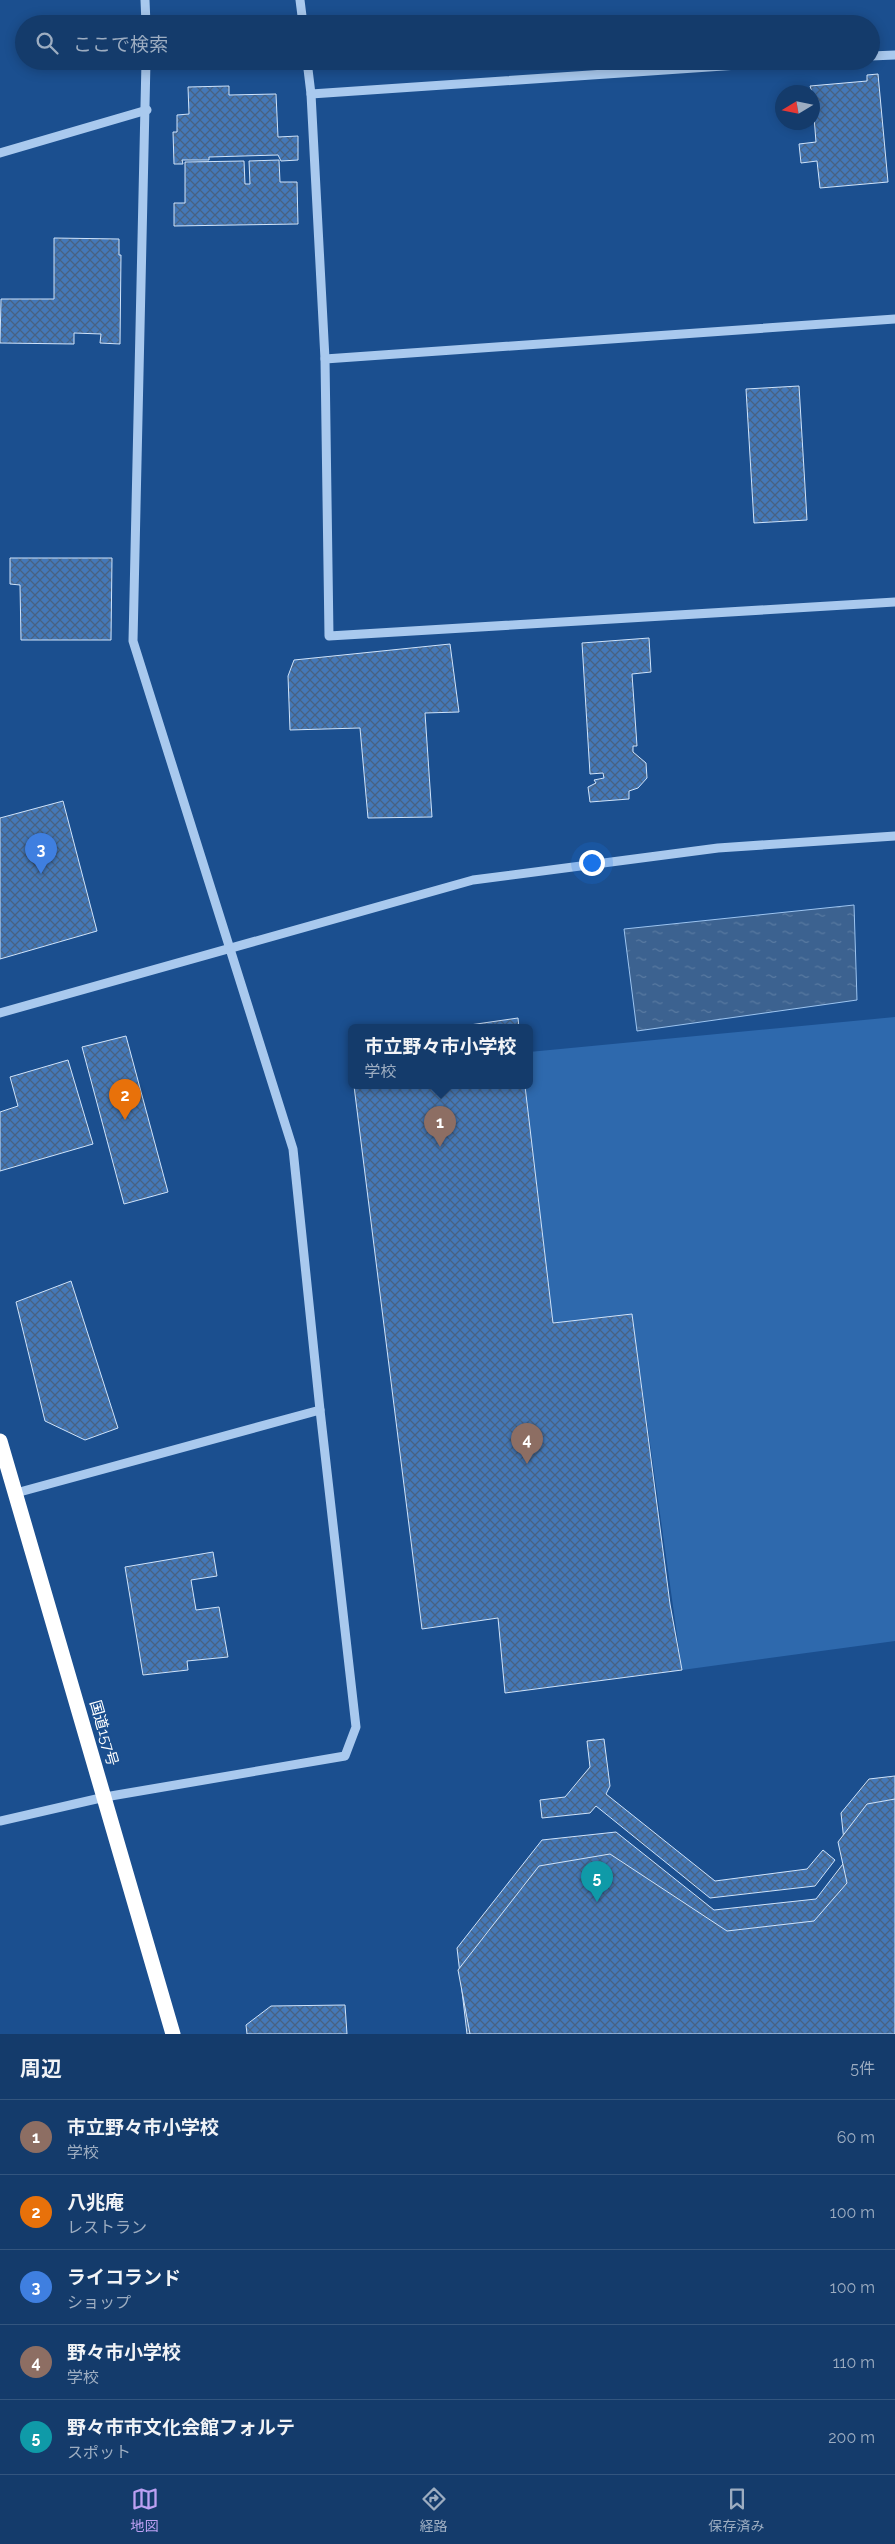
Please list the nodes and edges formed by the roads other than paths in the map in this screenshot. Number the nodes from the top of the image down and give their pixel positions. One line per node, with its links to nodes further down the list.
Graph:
1 (145, 0): 3 (street)
2 (300, 0): 4 (street)
3 (146, 15)
4 (302, 15)
5 (895, 55): 6 (street)
6 (880, 56)
7 (146, 70): 11 (street)
8 (308, 70): 10 (street)
9 (664, 70): 10 (street)
10 (311, 94): 14 (street)
11 (147, 110): 12 (street); 17 (street)
12 (0, 154)
13 (895, 319): 14 (street)
14 (324, 359): 15 (street)
15 (895, 602)
16 (895, 836): 17 (street)
17 (229, 950): 18 (street); 19 (street)
18 (0, 1013)
19 (320, 1410): 21 (street); 22 (street)
20 (0, 1441): 21 (highway, 国道157号)
21 (16, 1493): 22 (highway, 国道157号)
22 (105, 1797): 23 (street); 24 (highway, 国道157号)
23 (0, 1821)
24 (173, 2034)

